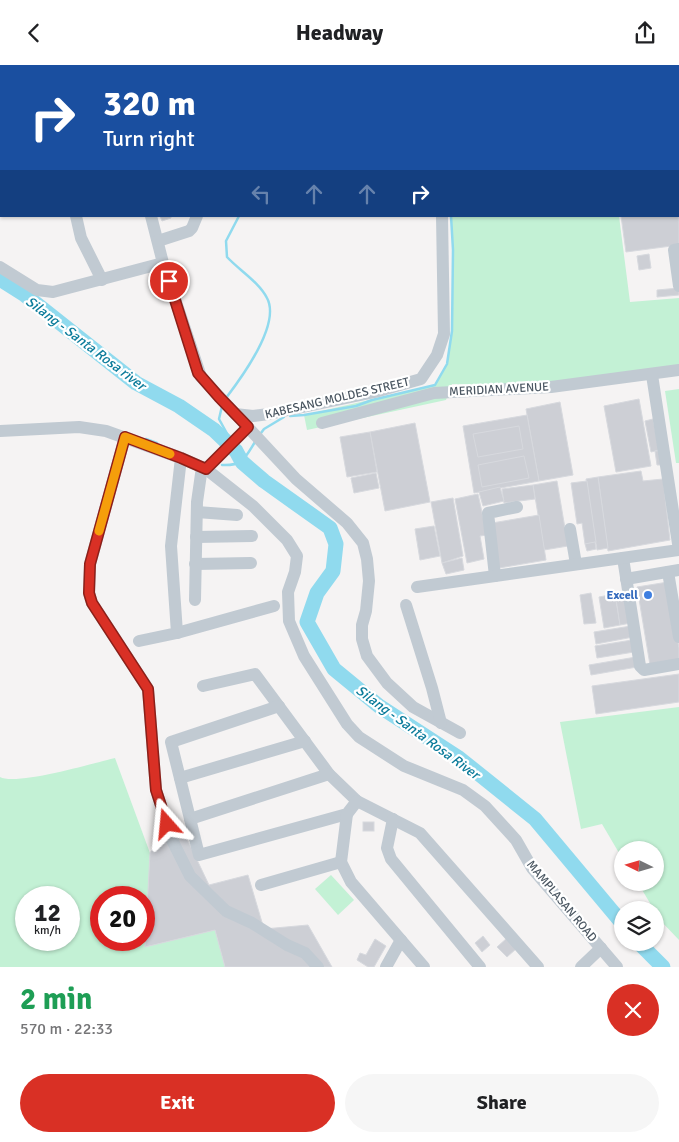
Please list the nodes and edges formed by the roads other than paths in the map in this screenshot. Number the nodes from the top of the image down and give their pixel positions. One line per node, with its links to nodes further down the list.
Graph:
1 (76, 217): 9 (street)
2 (152, 217): 5 (street)
3 (197, 217): 5 (street)
4 (442, 217): 13 (street, KABESANG MOLDES STREET)
5 (158, 241): 7 (street)
6 (679, 249): 10 (street)
7 (163, 263): 9 (street); 13 (street)
8 (0, 267): 9 (street)
9 (102, 280)
10 (679, 285)
11 (679, 370): 12 (street, MERIDIAN AVENUE)
12 (652, 375): 14 (street, MERIDIAN AVENUE); 26 (street)
13 (235, 415): 15 (street)
14 (322, 423)
15 (246, 430): 19 (street); 43 (street)
16 (0, 431): 17 (street)
17 (125, 437): 18 (street); 56 (street)
18 (181, 458): 19 (street); 37 (street)
19 (204, 468): 21 (street); 55 (street, MAMPLASAN ROAD)
20 (517, 507): 31 (street)
21 (197, 512): 22 (street); 25 (street)
22 (237, 515)
23 (570, 529): 29 (street)
24 (252, 536): 25 (street)
25 (196, 537): 28 (street)
26 (623, 558): 29 (street); 32 (street)
27 (251, 563): 28 (street)
28 (196, 564): 34 (street)
29 (576, 564): 31 (street)
30 (674, 571): 32 (street); 38 (street)
31 (495, 576): 33 (street)
32 (626, 579): 40 (street)
33 (417, 587)
34 (194, 600)
35 (406, 605): 43 (street)
36 (274, 606): 37 (street)
37 (177, 633): 39 (street)
38 (679, 637)
39 (140, 641)
40 (679, 664)
41 (203, 686): 42 (street)
42 (279, 706): 45 (street); 47 (street)
43 (441, 723): 44 (street)
44 (460, 733)
45 (304, 741): 46 (street); 47 (street)
46 (330, 775): 48 (street); 50 (street)
47 (180, 778): 50 (street)
48 (357, 801): 49 (street); 51 (street)
49 (347, 814): 50 (street); 52 (street)
50 (190, 819)
51 (393, 819): 59 (street); 60 (street)
52 (342, 862): 53 (street); 54 (street)
53 (261, 885)
54 (401, 941): 57 (street); 58 (street)
55 (601, 948): 61 (street); 62 (street, MAMPLASAN ROAD)
56 (318, 967)
57 (386, 967)
58 (424, 967)
59 (480, 967)
60 (538, 967)
61 (581, 967)
62 (617, 967)

